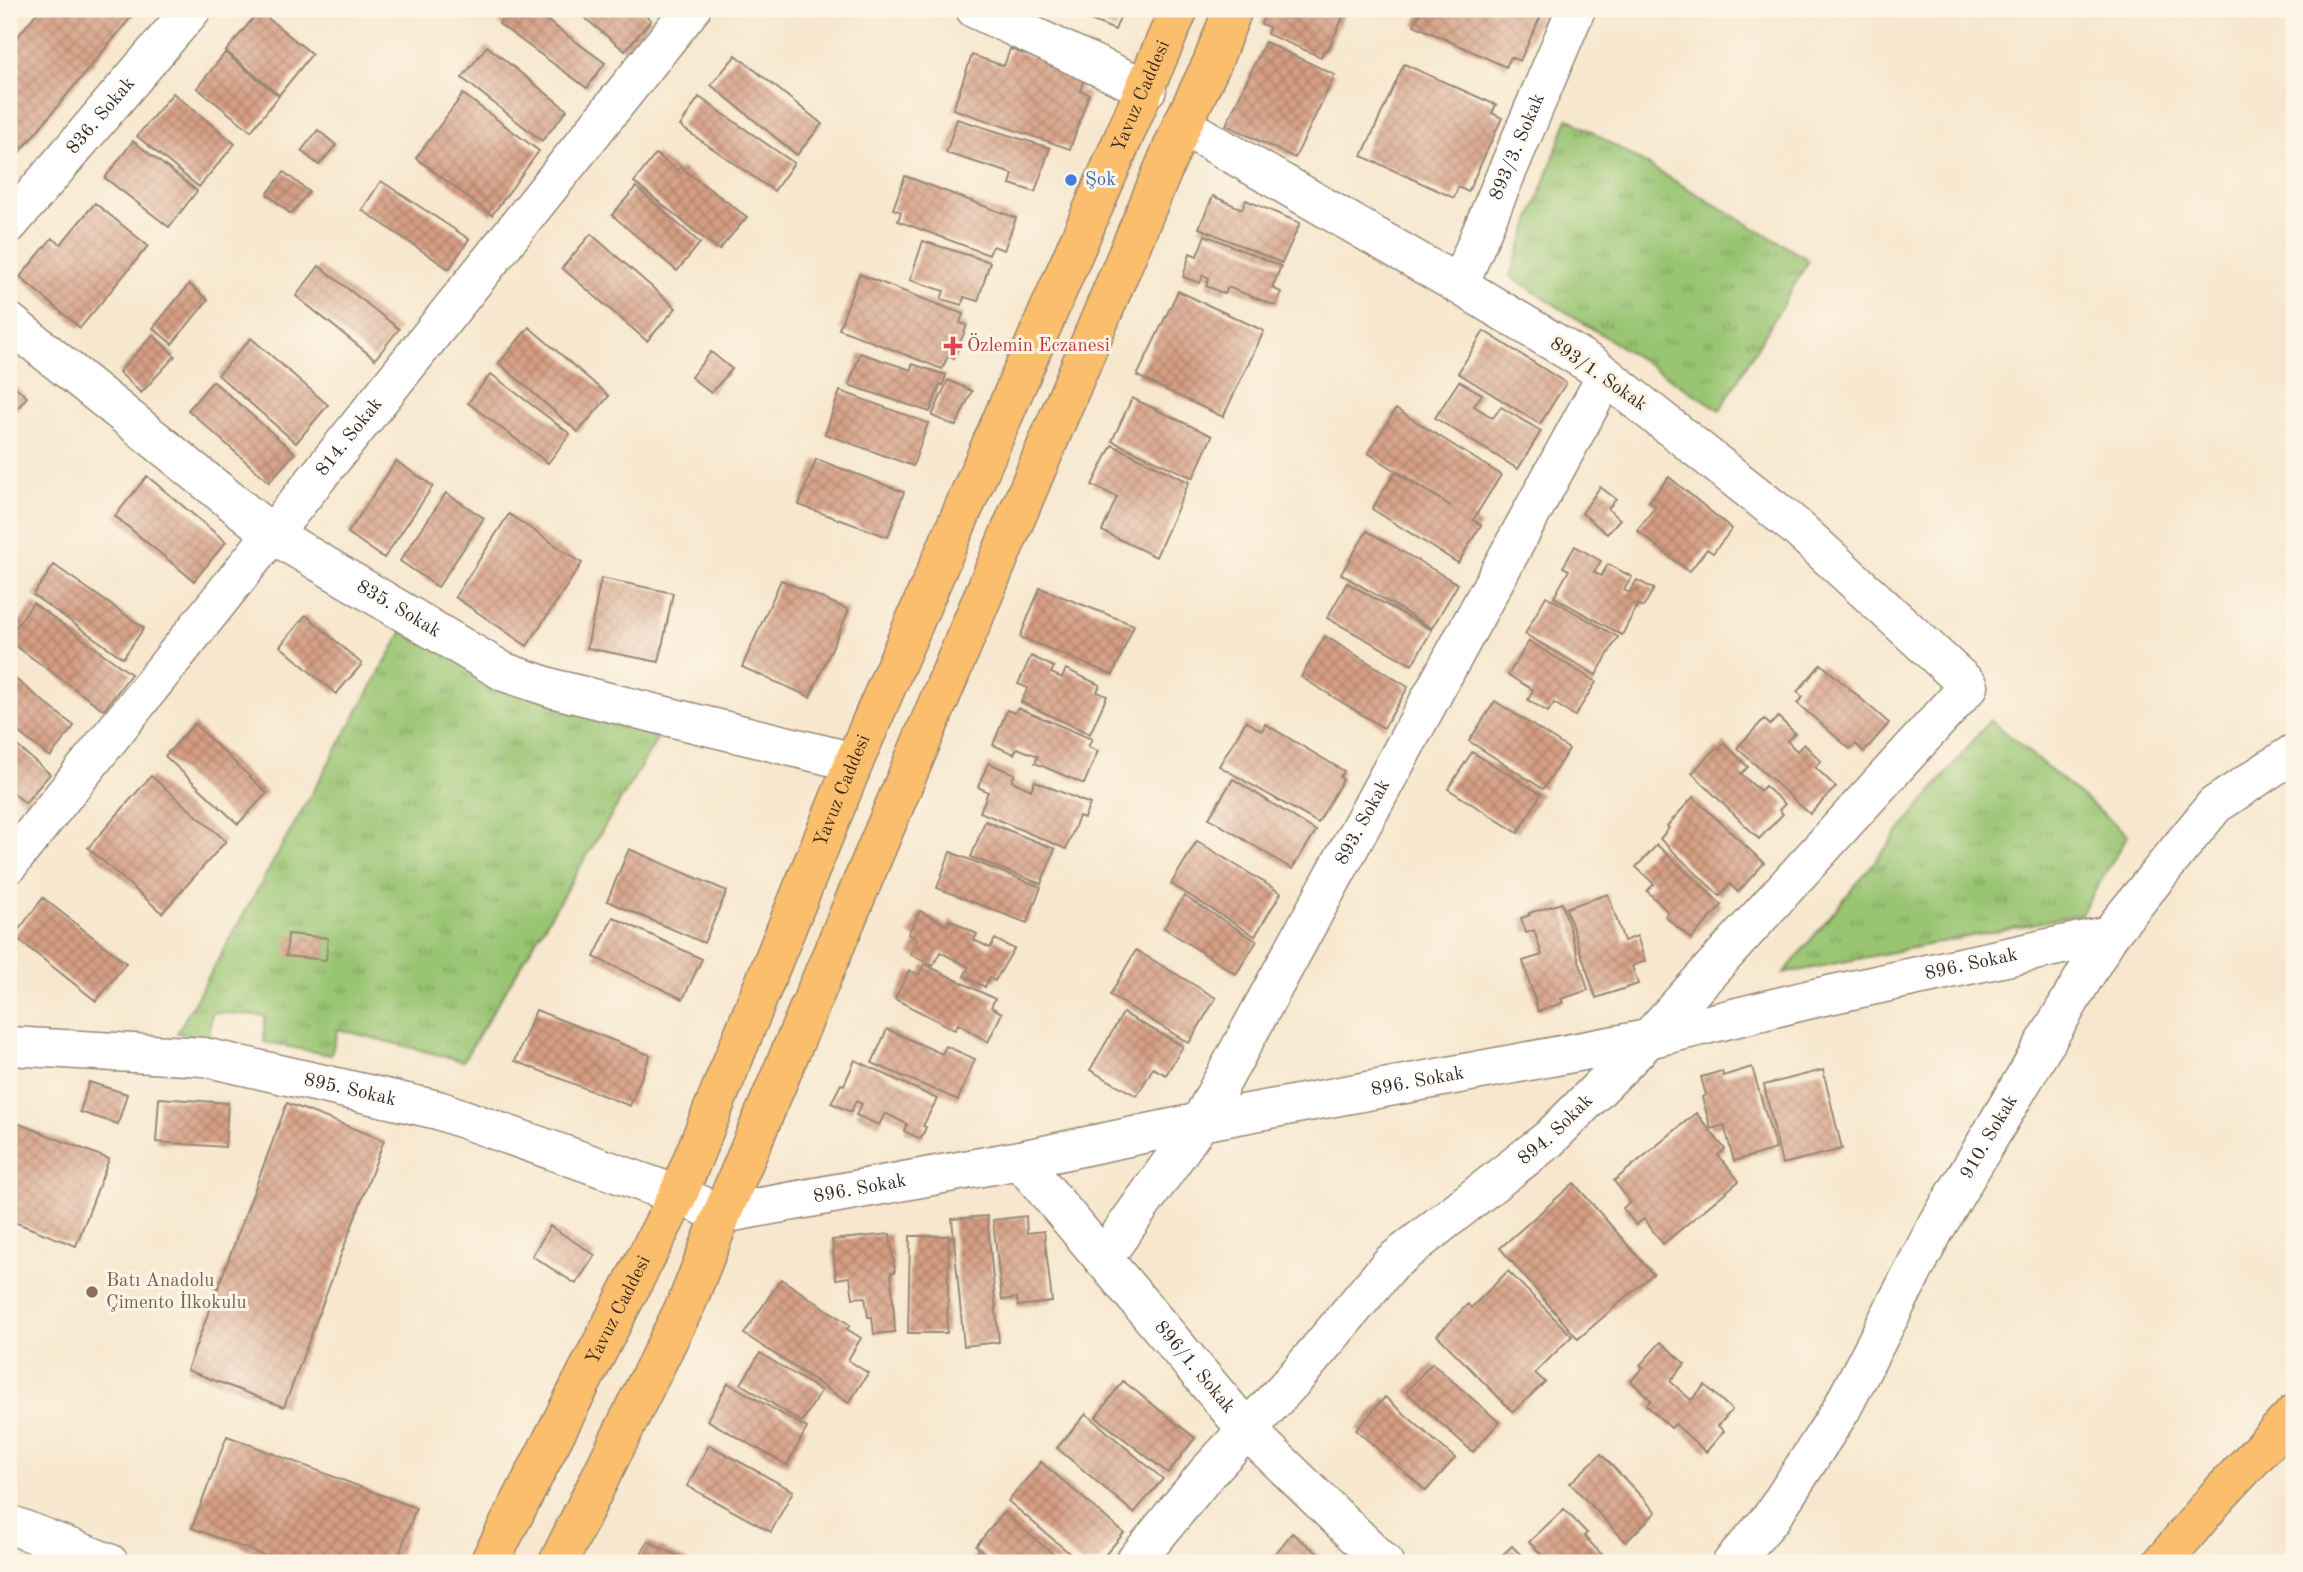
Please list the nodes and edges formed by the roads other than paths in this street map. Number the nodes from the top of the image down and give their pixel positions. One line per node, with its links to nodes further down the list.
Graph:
1 (192, 9): 9 (street, 836. Sokak)
2 (691, 9): 13 (street, 814. Sokak)
3 (975, 9): 7 (street)
4 (1180, 9): 7 (main road, Yavuz Caddesi)
5 (1233, 9): 8 (main road)
6 (1576, 9): 10 (street, 893/3. Sokak)
7 (1147, 89): 16 (main road, Yavuz Caddesi)
8 (1182, 125): 10 (street, 893/1. Sokak); 24 (main road)
9 (9, 224)
10 (1460, 285): 12 (street, 893/1. Sokak)
11 (9, 322): 13 (street, 835. Sokak)
12 (1606, 376): 14 (street, 893/1. Sokak); 21 (street, 893. Sokak)
13 (272, 534): 16 (street, 835. Sokak); 17 (street, 814. Sokak)
14 (1969, 686): 19 (street, 894. Sokak)
15 (2294, 753): 18 (street, 910. Sokak)
16 (854, 762): 23 (main road, Yavuz Caddesi)
17 (9, 864)
18 (2109, 935): 19 (street, 896. Sokak); 34 (street, 910. Sokak)
19 (1648, 1039): 21 (street, 896. Sokak); 27 (street, 894. Sokak)
20 (9, 1046): 23 (street, 895. Sokak)
21 (1200, 1122): 22 (street, 896. Sokak); 25 (street, 893. Sokak)
22 (1020, 1160): 24 (street, 896. Sokak); 25 (street, 896/1. Sokak)
23 (678, 1195): 24 (street, 895. Sokak); 30 (main road, Yavuz Caddesi)
24 (722, 1214): 31 (main road)
25 (1103, 1259): 27 (street, 896/1. Sokak)
26 (2294, 1414): 35 (main road)
27 (1247, 1430): 32 (street, 894. Sokak); 33 (street, 896/1. Sokak)
28 (10, 1526): 29 (street)
29 (109, 1563)
30 (489, 1563)
31 (558, 1563)
32 (1134, 1563)
33 (1384, 1563)
34 (1732, 1563)
35 (2162, 1563)

